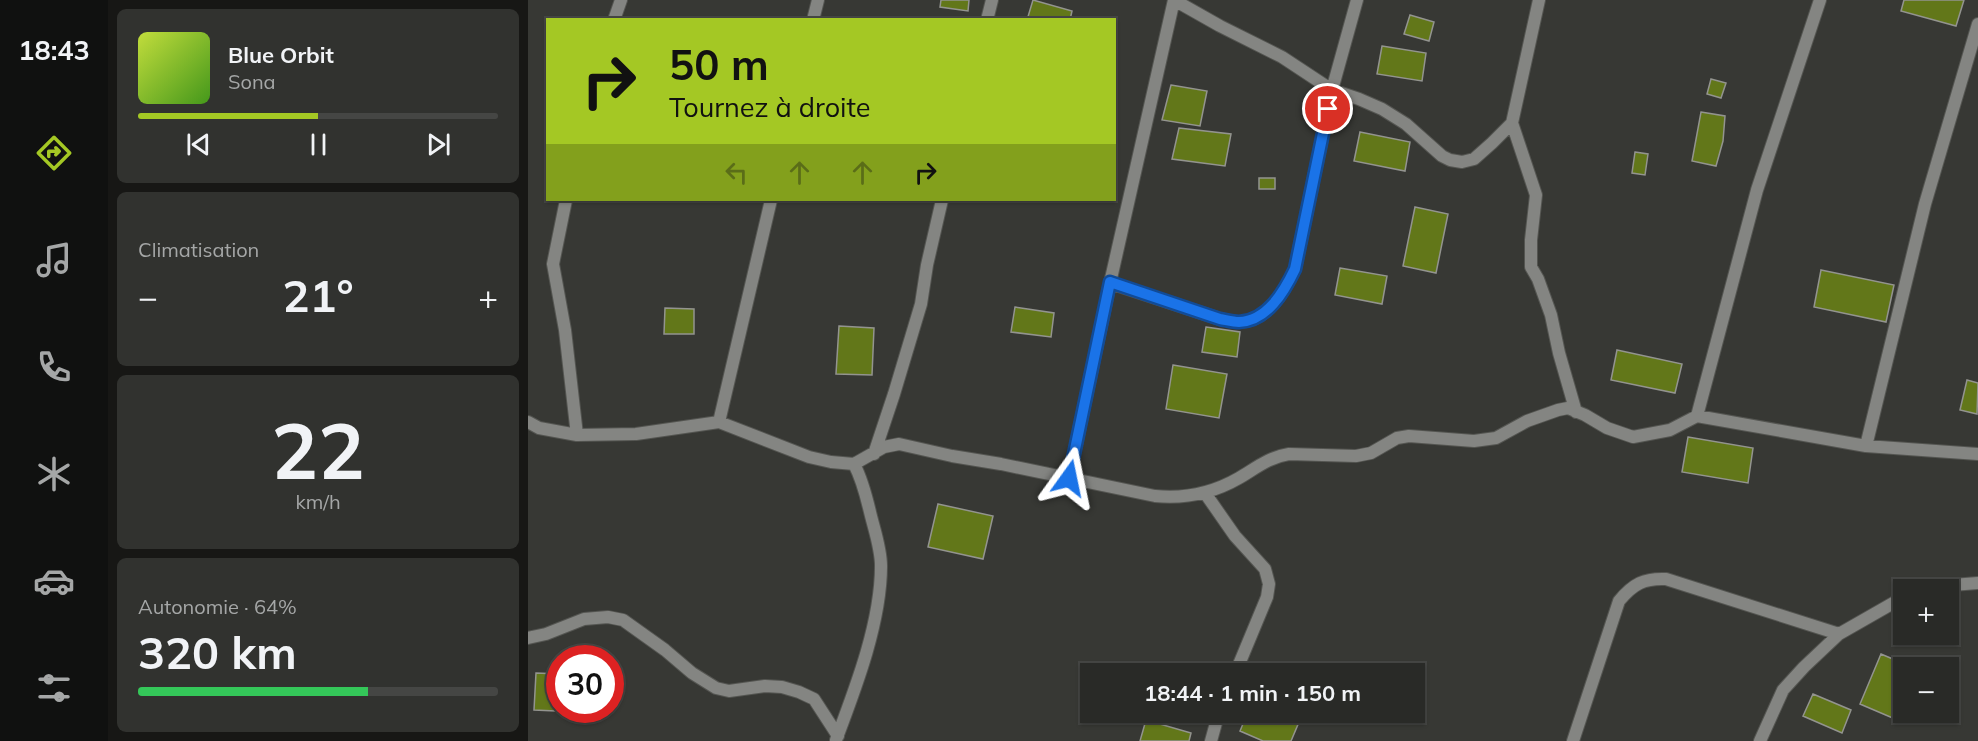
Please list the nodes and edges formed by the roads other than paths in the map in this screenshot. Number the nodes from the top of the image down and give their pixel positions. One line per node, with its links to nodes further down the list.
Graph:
1 (621, 0): 8 (street)
2 (818, 0): 9 (street)
3 (992, 0): 10 (street)
4 (1174, 0): 12 (street); 17 (street)
5 (1357, 0): 12 (street)
6 (1539, 0): 13 (street)
7 (1820, 0): 19 (street)
8 (615, 18)
9 (814, 18)
10 (988, 18)
11 (1978, 24): 23 (street)
12 (1332, 90): 13 (street); 17 (street)
13 (1512, 123): 18 (street)
14 (566, 201): 22 (street)
15 (771, 201): 21 (street)
16 (942, 201): 24 (street)
17 (1110, 282): 27 (street)
18 (1576, 412): 19 (street); 28 (street)
19 (1697, 416): 23 (street)
20 (528, 422): 22 (street)
21 (719, 422): 22 (street); 26 (street)
22 (577, 435)
23 (1866, 446): 25 (street)
24 (874, 454): 26 (street); 27 (street)
25 (1978, 454)
26 (854, 464): 36 (street)
27 (1069, 478): 28 (street)
28 (1205, 494): 34 (street)
29 (1978, 583): 30 (street)
30 (1959, 584)
31 (1893, 603): 32 (street)
32 (1839, 634): 38 (street); 39 (street)
33 (528, 638): 36 (street)
34 (1240, 663)
35 (1216, 723): 37 (street)
36 (837, 739)
37 (1211, 741)
38 (1573, 741)
39 (1760, 741)

